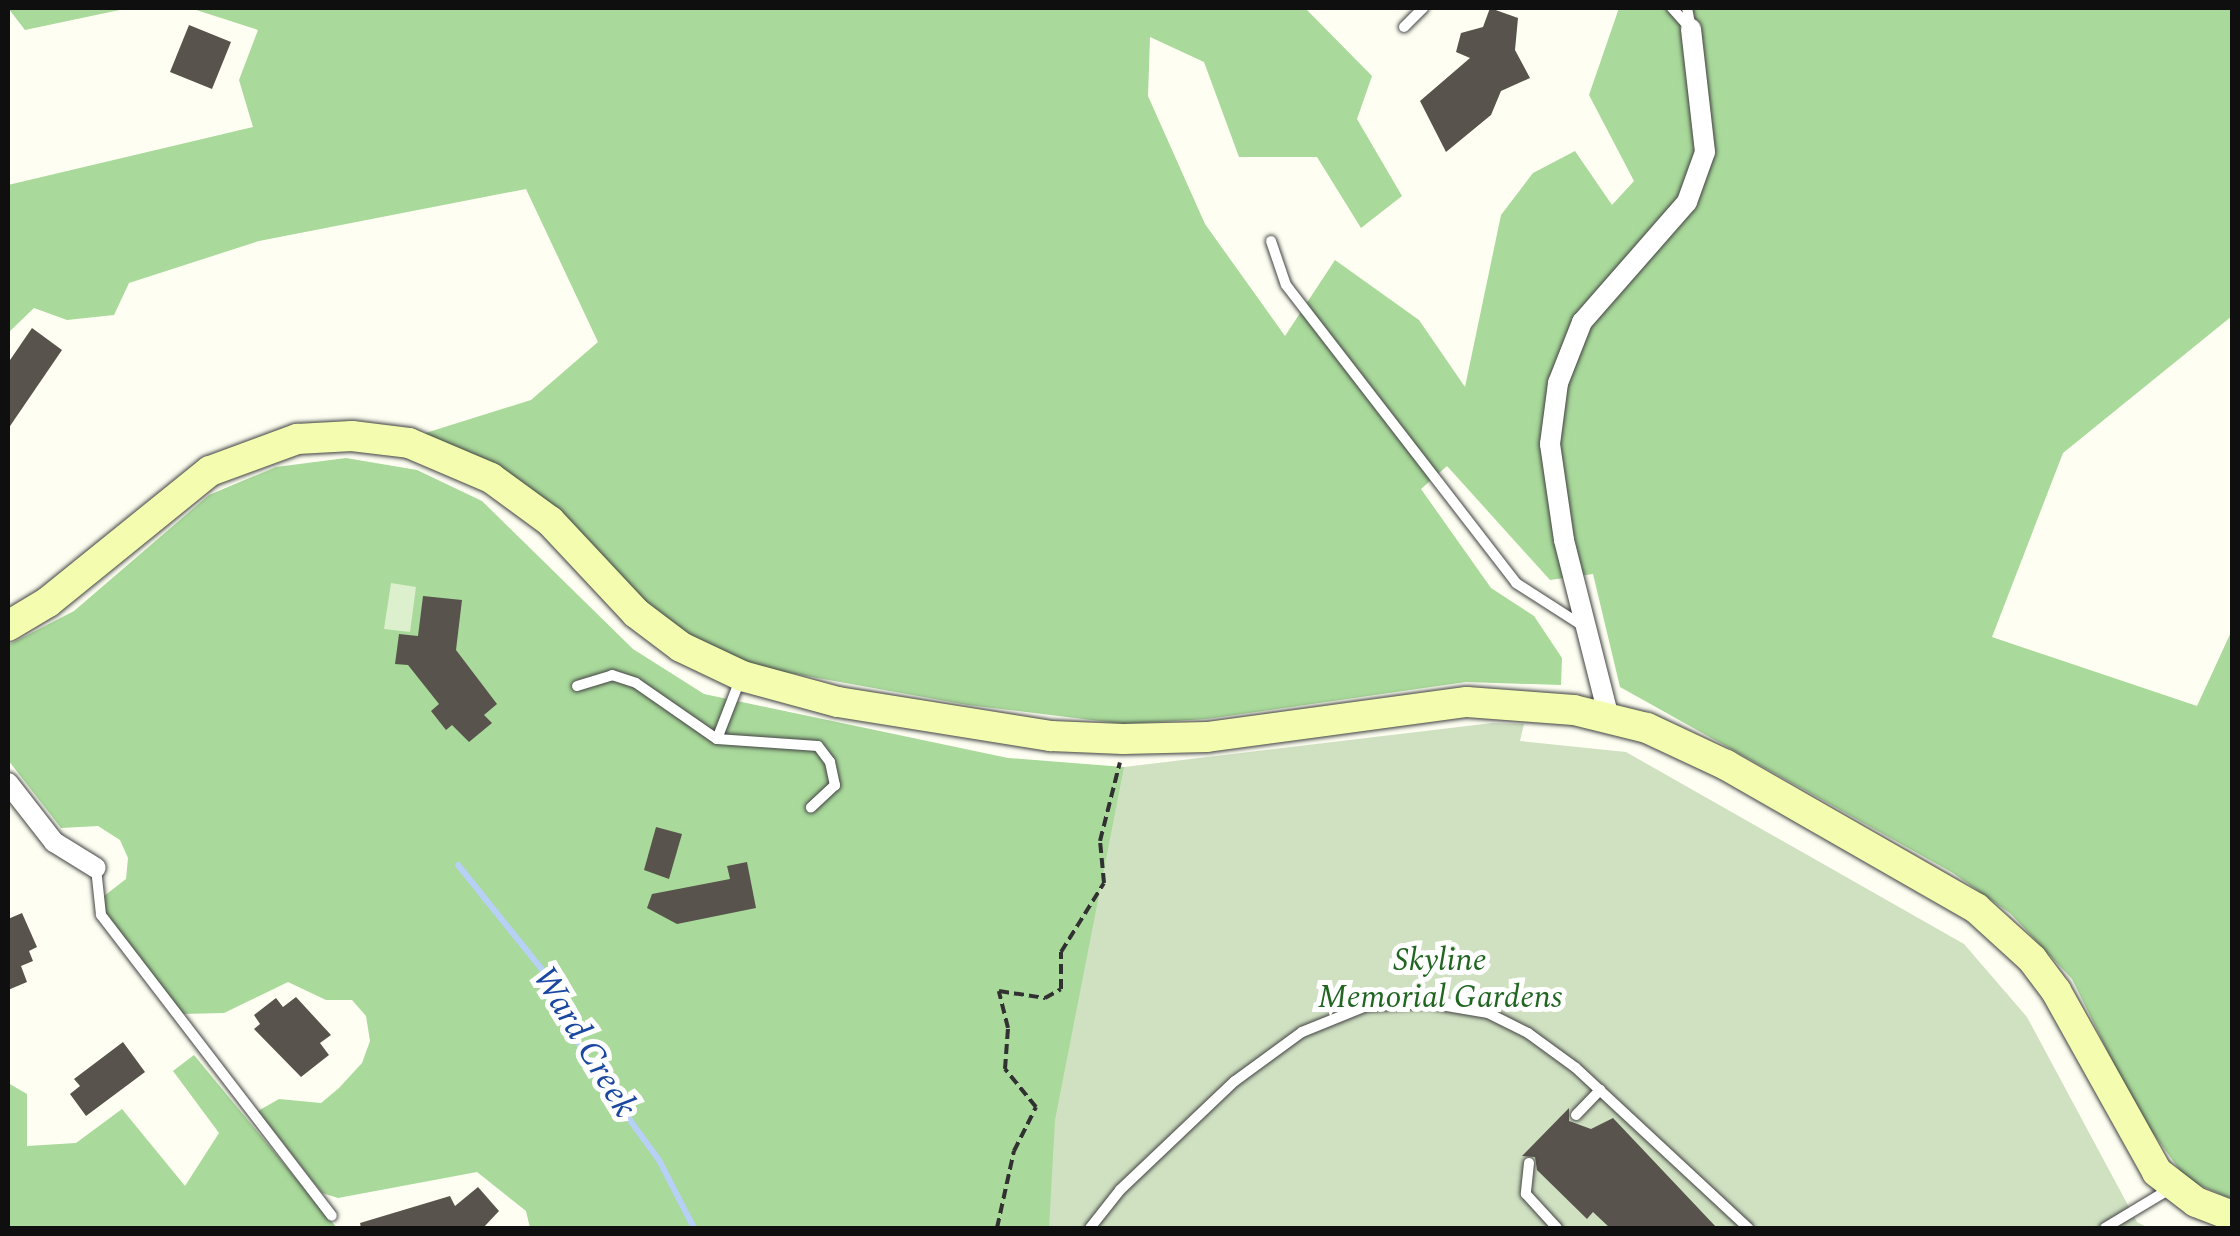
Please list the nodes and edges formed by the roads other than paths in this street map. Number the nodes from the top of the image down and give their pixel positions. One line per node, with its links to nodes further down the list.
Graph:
1 (1423, 8): 4 (lane)
2 (1672, 8): 5 (lane)
3 (1688, 8): 5 (lane)
4 (1404, 26)
5 (1691, 29): 8 (street)
6 (1270, 241): 8 (lane)
7 (8, 626): 9 (main road)
8 (1592, 630): 11 (street)
9 (742, 676): 11 (main road); 12 (lane)
10 (577, 686): 12 (lane)
11 (1608, 718): 19 (main road)
12 (717, 739): 14 (lane)
13 (8, 783): 15 (street)
14 (811, 807)
15 (96, 868): 20 (lane)
16 (1600, 1090): 17 (lane); 22 (lane); 24 (lane)
17 (1576, 1115)
18 (1530, 1163): 23 (lane)
19 (2173, 1187): 21 (main road); 25 (lane)
20 (332, 1216)
21 (2232, 1216)
22 (1090, 1228)
23 (1558, 1228)
24 (1748, 1228)
25 (2105, 1228)

